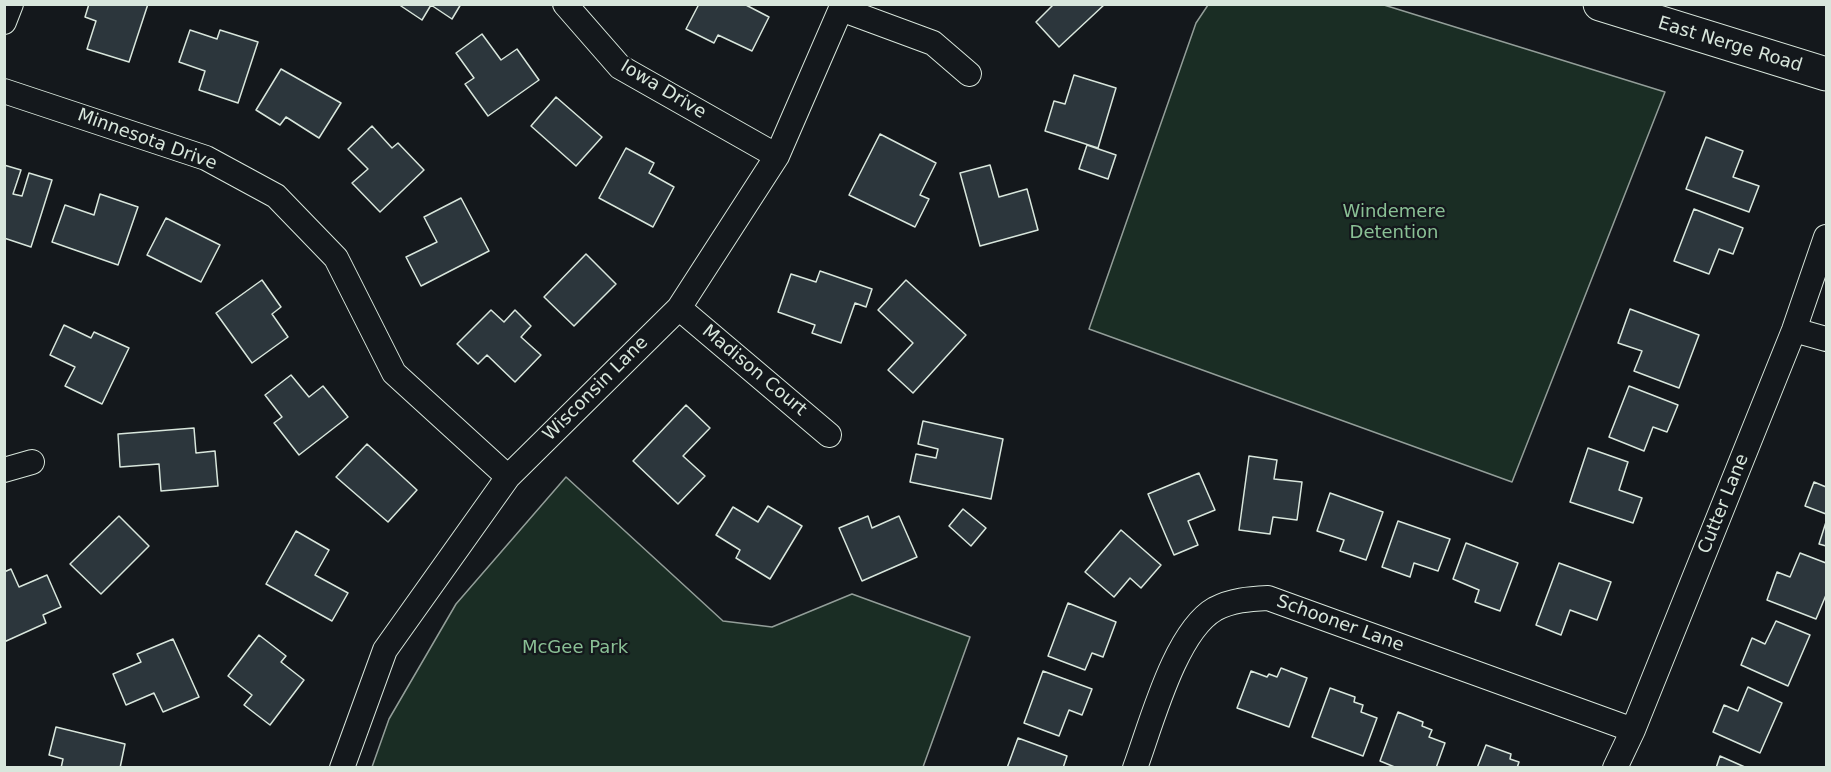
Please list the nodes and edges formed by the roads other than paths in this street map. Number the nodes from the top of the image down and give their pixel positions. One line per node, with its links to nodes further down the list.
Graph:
1 (11, 4): 5 (street)
2 (565, 4): 9 (street, Iowa Drive)
3 (1600, 4): 7 (main road, East Nerge Road)
4 (842, 7): 6 (street); 9 (street, Wisconsin Lane)
5 (4, 22)
6 (969, 74)
7 (1827, 74)
8 (4, 91): 17 (street, Minnesota Drive)
9 (777, 156): 11 (street, Wisconsin Lane)
10 (1827, 237): 12 (street, Cutter Lane)
11 (679, 308): 14 (street, Madison Court); 17 (street, Wisconsin Lane)
12 (1794, 330): 13 (street); 18 (street, Cutter Lane)
13 (1827, 339)
14 (829, 435)
15 (32, 462): 16 (street)
16 (4, 470)
17 (508, 477): 19 (street, Wisconsin Lane)
18 (1634, 730): 20 (street, Schooner Lane); 21 (street, Cutter Lane)
19 (342, 768)
20 (1135, 768)
21 (1615, 768)

